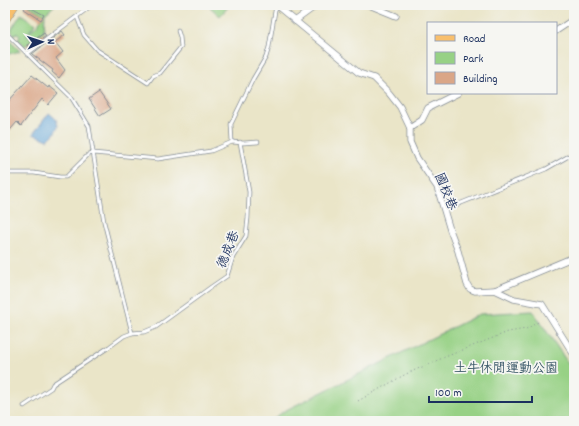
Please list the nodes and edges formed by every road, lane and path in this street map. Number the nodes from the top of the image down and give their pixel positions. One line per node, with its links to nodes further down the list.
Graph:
1 (14, 5): 9 (main road)
2 (92, 5): 7 (lane)
3 (277, 5): 10 (street, 國校巷); 17 (lane)
4 (317, 5): 10 (street)
5 (369, 5): 6 (street)
6 (396, 16)
7 (77, 17): 12 (lane); 14 (lane)
8 (574, 19): 11 (street)
9 (5, 20)
10 (295, 21): 16 (street, 國校巷)
11 (557, 30)
12 (178, 31)
13 (5, 32): 14 (lane)
14 (27, 54): 20 (lane)
15 (456, 94): 16 (street)
16 (410, 128): 23 (street, 國校巷)
17 (232, 142): 18 (lane); 20 (lane)
18 (240, 142): 19 (lane); 27 (lane, 德成巷)
19 (258, 142)
20 (93, 153): 22 (lane); 27 (lane)
21 (574, 153): 23 (lane)
22 (5, 173)
23 (444, 210): 25 (street, 國校巷)
24 (574, 257): 25 (street)
25 (495, 290): 28 (street, 國校巷)
26 (540, 321): 29 (path)
27 (132, 333): 30 (lane, 德成巷)
28 (574, 355)
29 (358, 401)
30 (24, 406)

